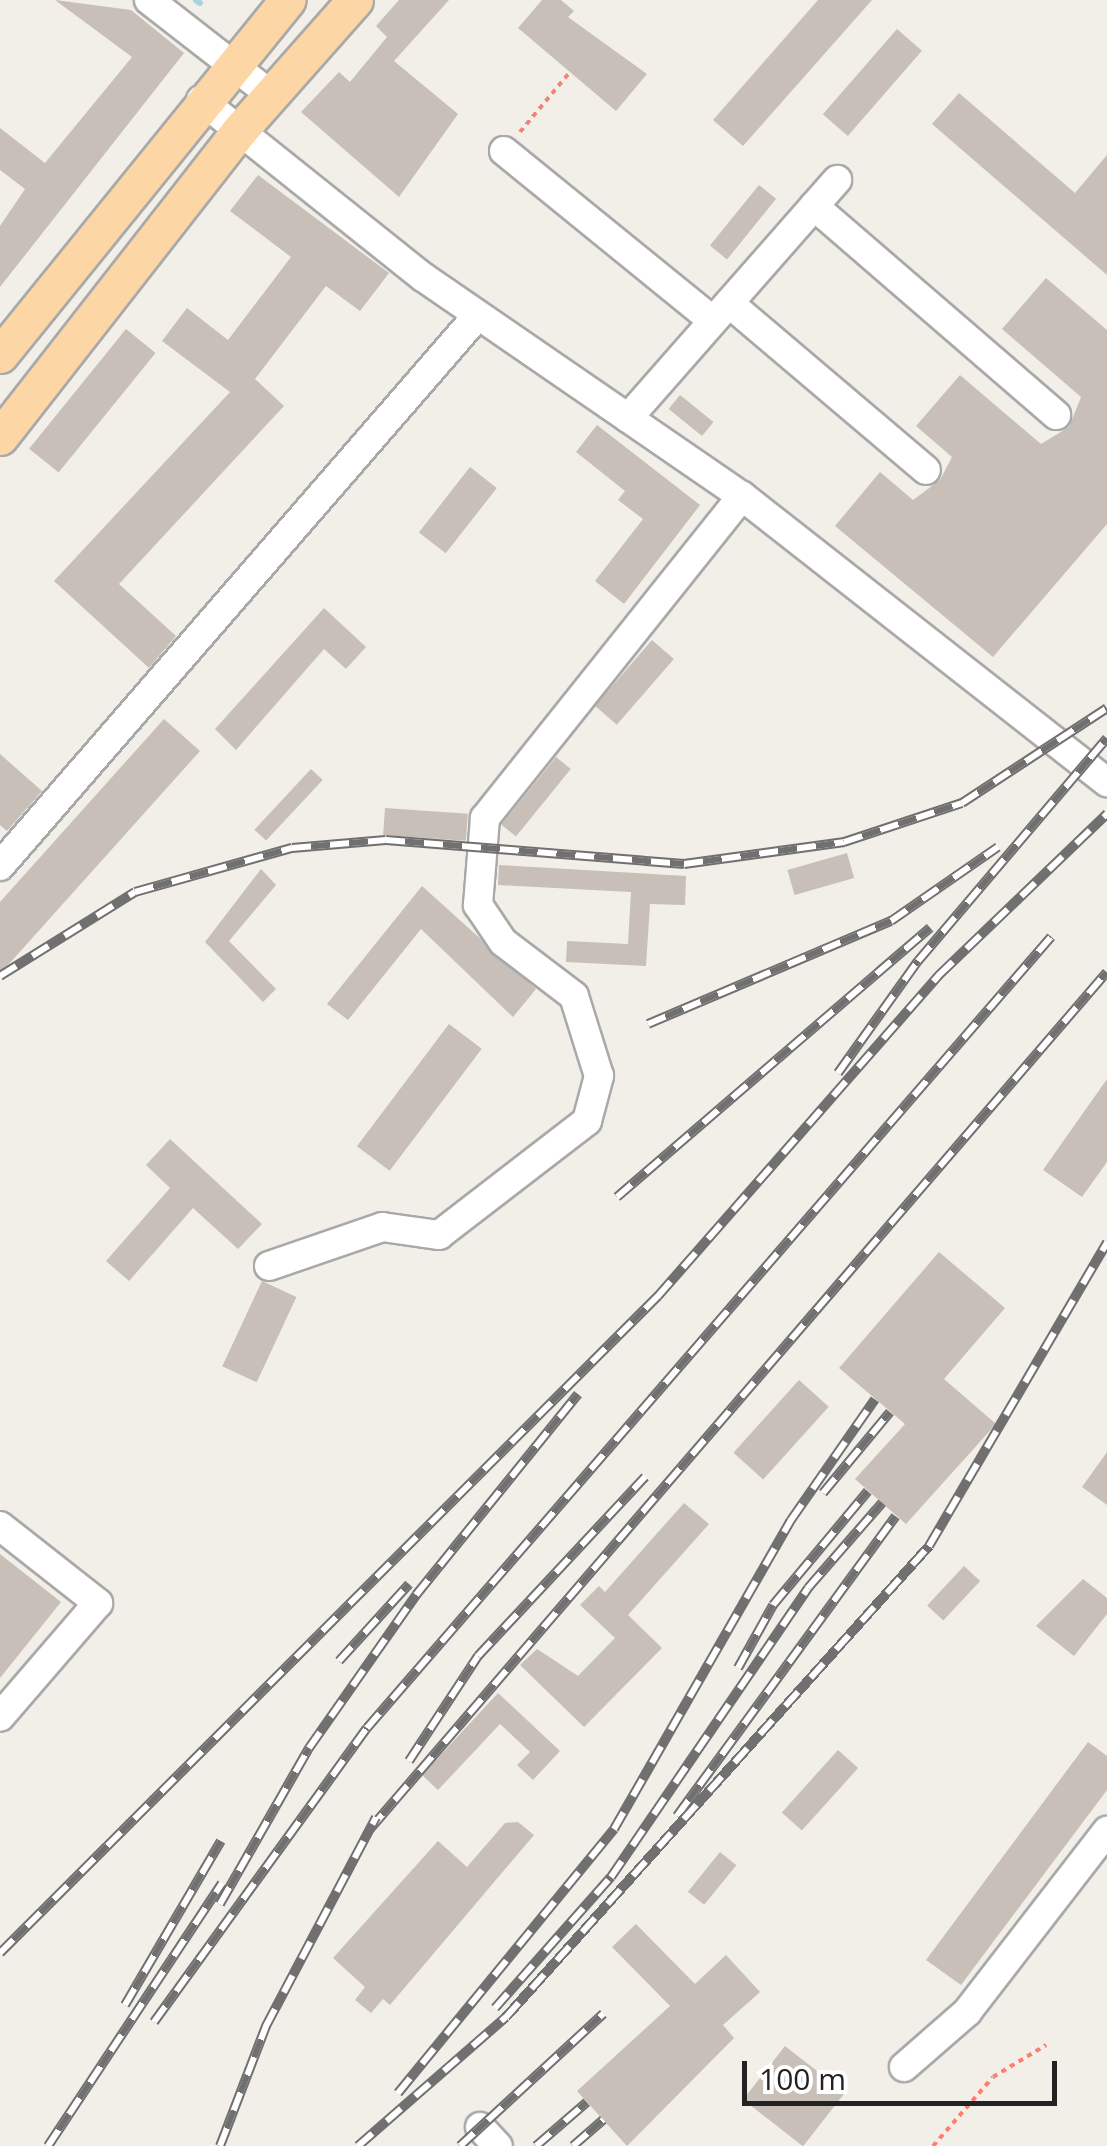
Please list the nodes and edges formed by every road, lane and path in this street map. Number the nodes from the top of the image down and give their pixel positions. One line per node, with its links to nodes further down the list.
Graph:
1 (149, 0): 4 (street)
2 (288, 0): 4 (main road)
3 (356, 0): 6 (main road)
4 (230, 64): 6 (street); 7 (main road)
5 (570, 72): 9 (path)
6 (271, 94): 8 (main road)
7 (201, 100): 8 (street); 14 (main road)
8 (238, 131): 13 (street); 17 (main road)
9 (504, 151): 12 (street)
10 (837, 180): 11 (street)
11 (814, 206): 12 (street); 15 (street)
12 (721, 312): 16 (street); 18 (street)
13 (478, 315): 16 (street); 21 (street)
14 (0, 355)
15 (1056, 415)
16 (628, 418): 19 (street)
17 (0, 437)
18 (926, 470)
19 (742, 496): 20 (street); 22 (street)
20 (1107, 782)
21 (0, 866)
22 (269, 1266)
23 (0, 1526): 24 (street)
24 (0, 1717)
25 (1107, 1831): 27 (street)
26 (1046, 2046): 28 (path)
27 (904, 2068)
28 (933, 2146)

